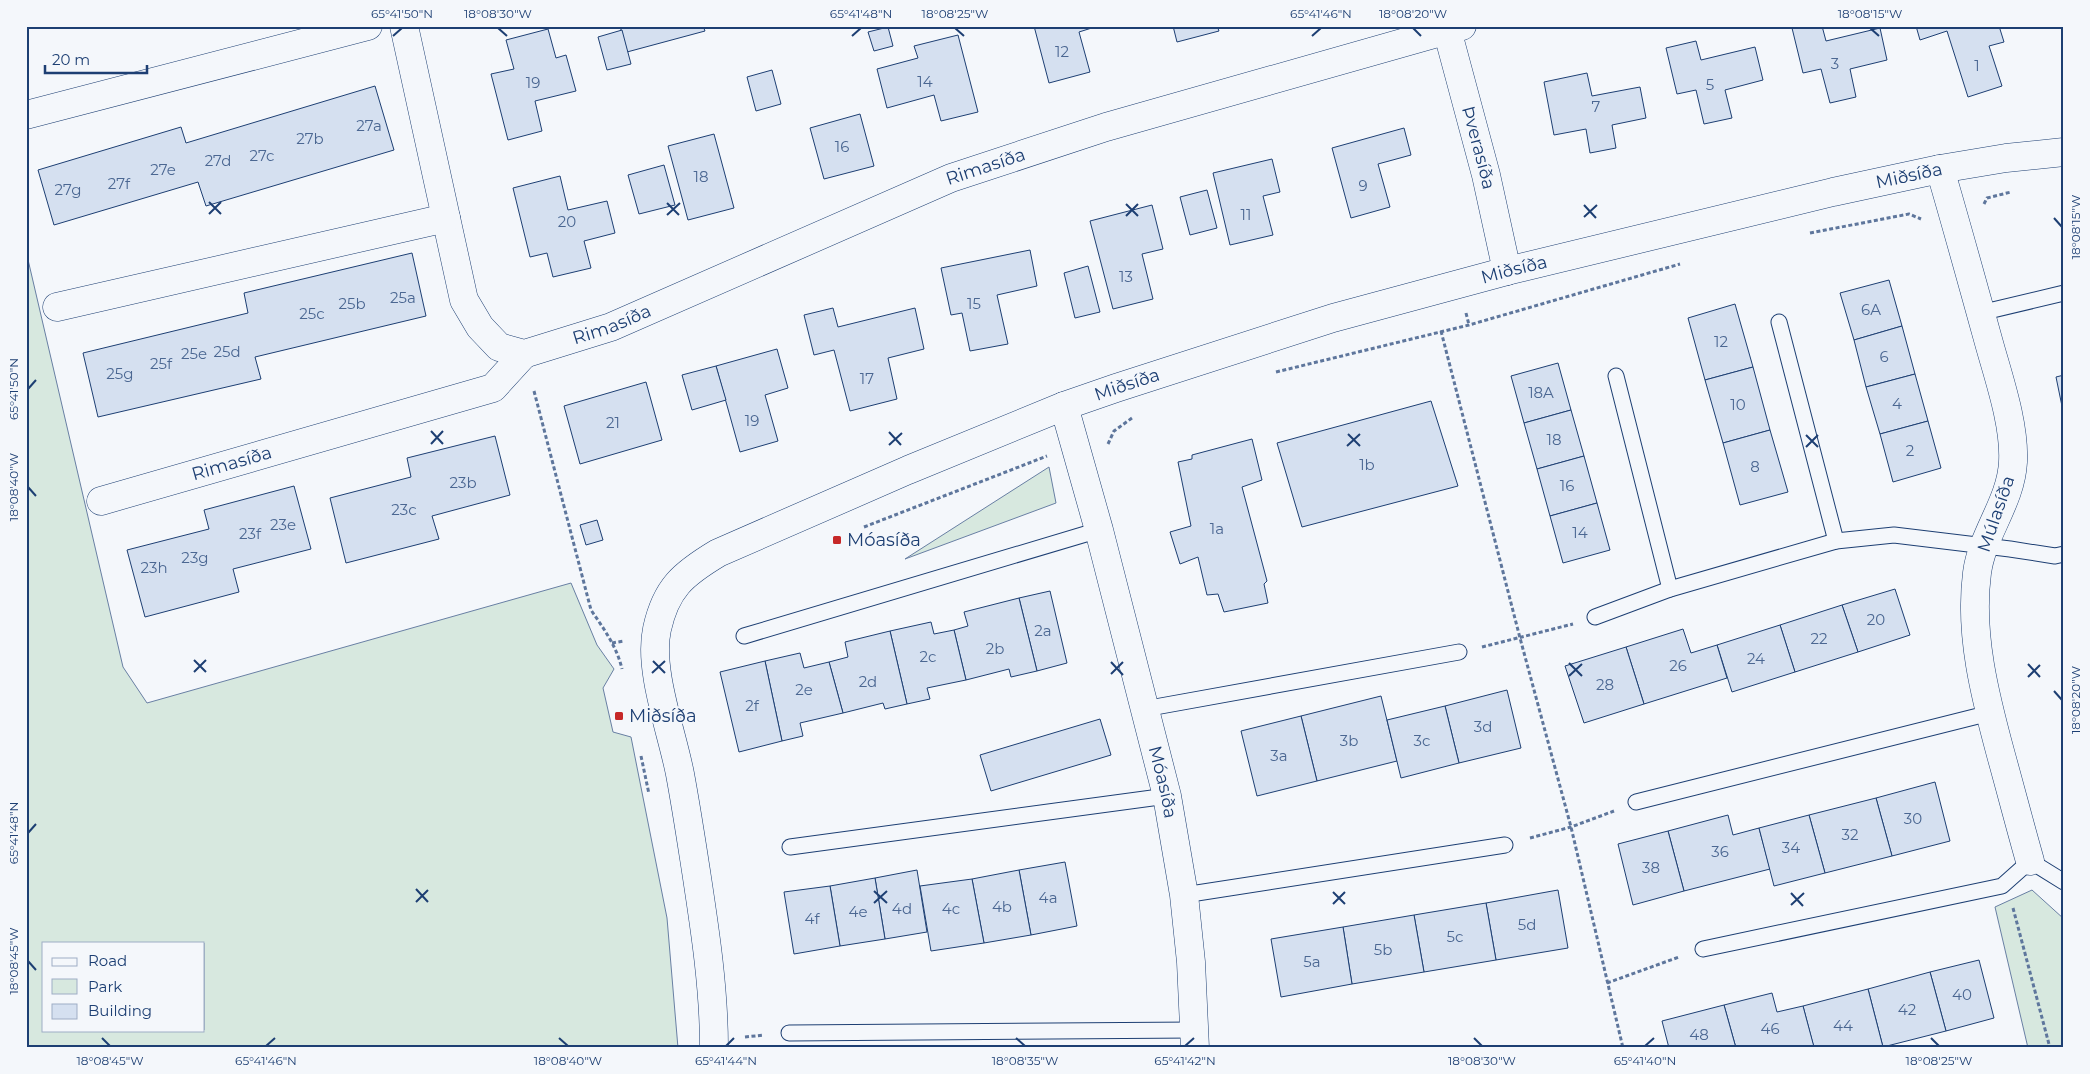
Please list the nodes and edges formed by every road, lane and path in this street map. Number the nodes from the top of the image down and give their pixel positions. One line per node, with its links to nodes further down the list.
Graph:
1 (368, 26): 4 (street)
2 (404, 26): 8 (street)
3 (1452, 27): 12 (street, Þverasíða); 18 (street, Rimasíða)
4 (26, 116)
5 (2064, 152): 6 (street, Miðsíða)
6 (1940, 168): 9 (street, Múlasíða); 12 (street, Miðsíða)
7 (2018, 190): 9 (path)
8 (446, 218): 14 (street); 18 (street)
9 (1955, 221): 10 (path); 15 (street, Múlasíða)
10 (1803, 234)
11 (1688, 262): 17 (path)
12 (1507, 271): 21 (street, Miðsíða)
13 (2064, 293): 15 (lane)
14 (57, 307)
15 (1980, 313): 28 (street, Múlasíða)
16 (1779, 322): 27 (lane)
17 (1441, 331): 19 (path); 34 (path)
18 (524, 354): 24 (street, Rimasíða); 35 (path)
19 (1271, 374)
20 (1616, 376): 30 (lane)
21 (1064, 406): 23 (street, Móasíða); 32 (street, Miðsíða)
22 (1141, 415): 23 (path)
23 (1080, 464): 25 (path); 26 (street, Móasíða)
24 (101, 501)
25 (859, 528)
26 (1099, 530): 33 (lane); 38 (street, Móasíða)
27 (1836, 541): 28 (lane); 30 (lane)
28 (1985, 546): 29 (lane); 39 (street, Múlasíða)
29 (2064, 554)
30 (1670, 589): 31 (lane)
31 (1595, 617): 34 (path)
32 (656, 636): 35 (path); 54 (street, Miðsíða)
33 (744, 636)
34 (1520, 638): 36 (path); 44 (path)
35 (612, 643): 37 (path)
36 (1459, 652): 38 (lane)
37 (624, 678)
38 (1144, 709): 41 (street, Móasíða)
39 (1990, 713): 42 (lane); 47 (street, Múlasíða)
40 (640, 755): 43 (path)
41 (1167, 796): 46 (lane); 49 (street, Móasíða)
42 (1636, 802): 44 (path)
43 (651, 803)
44 (1571, 827): 45 (path); 51 (path)
45 (1505, 845): 49 (lane)
46 (790, 847)
47 (2030, 861): 48 (lane); 50 (lane); 56 (path)
48 (2064, 882)
49 (1184, 895): 53 (street, Móasíða)
50 (1702, 949): 51 (path)
51 (1607, 983): 55 (path)
52 (789, 1033): 53 (lane)
53 (1195, 1039)
54 (714, 1048)
55 (1623, 1048)
56 (2050, 1048)

